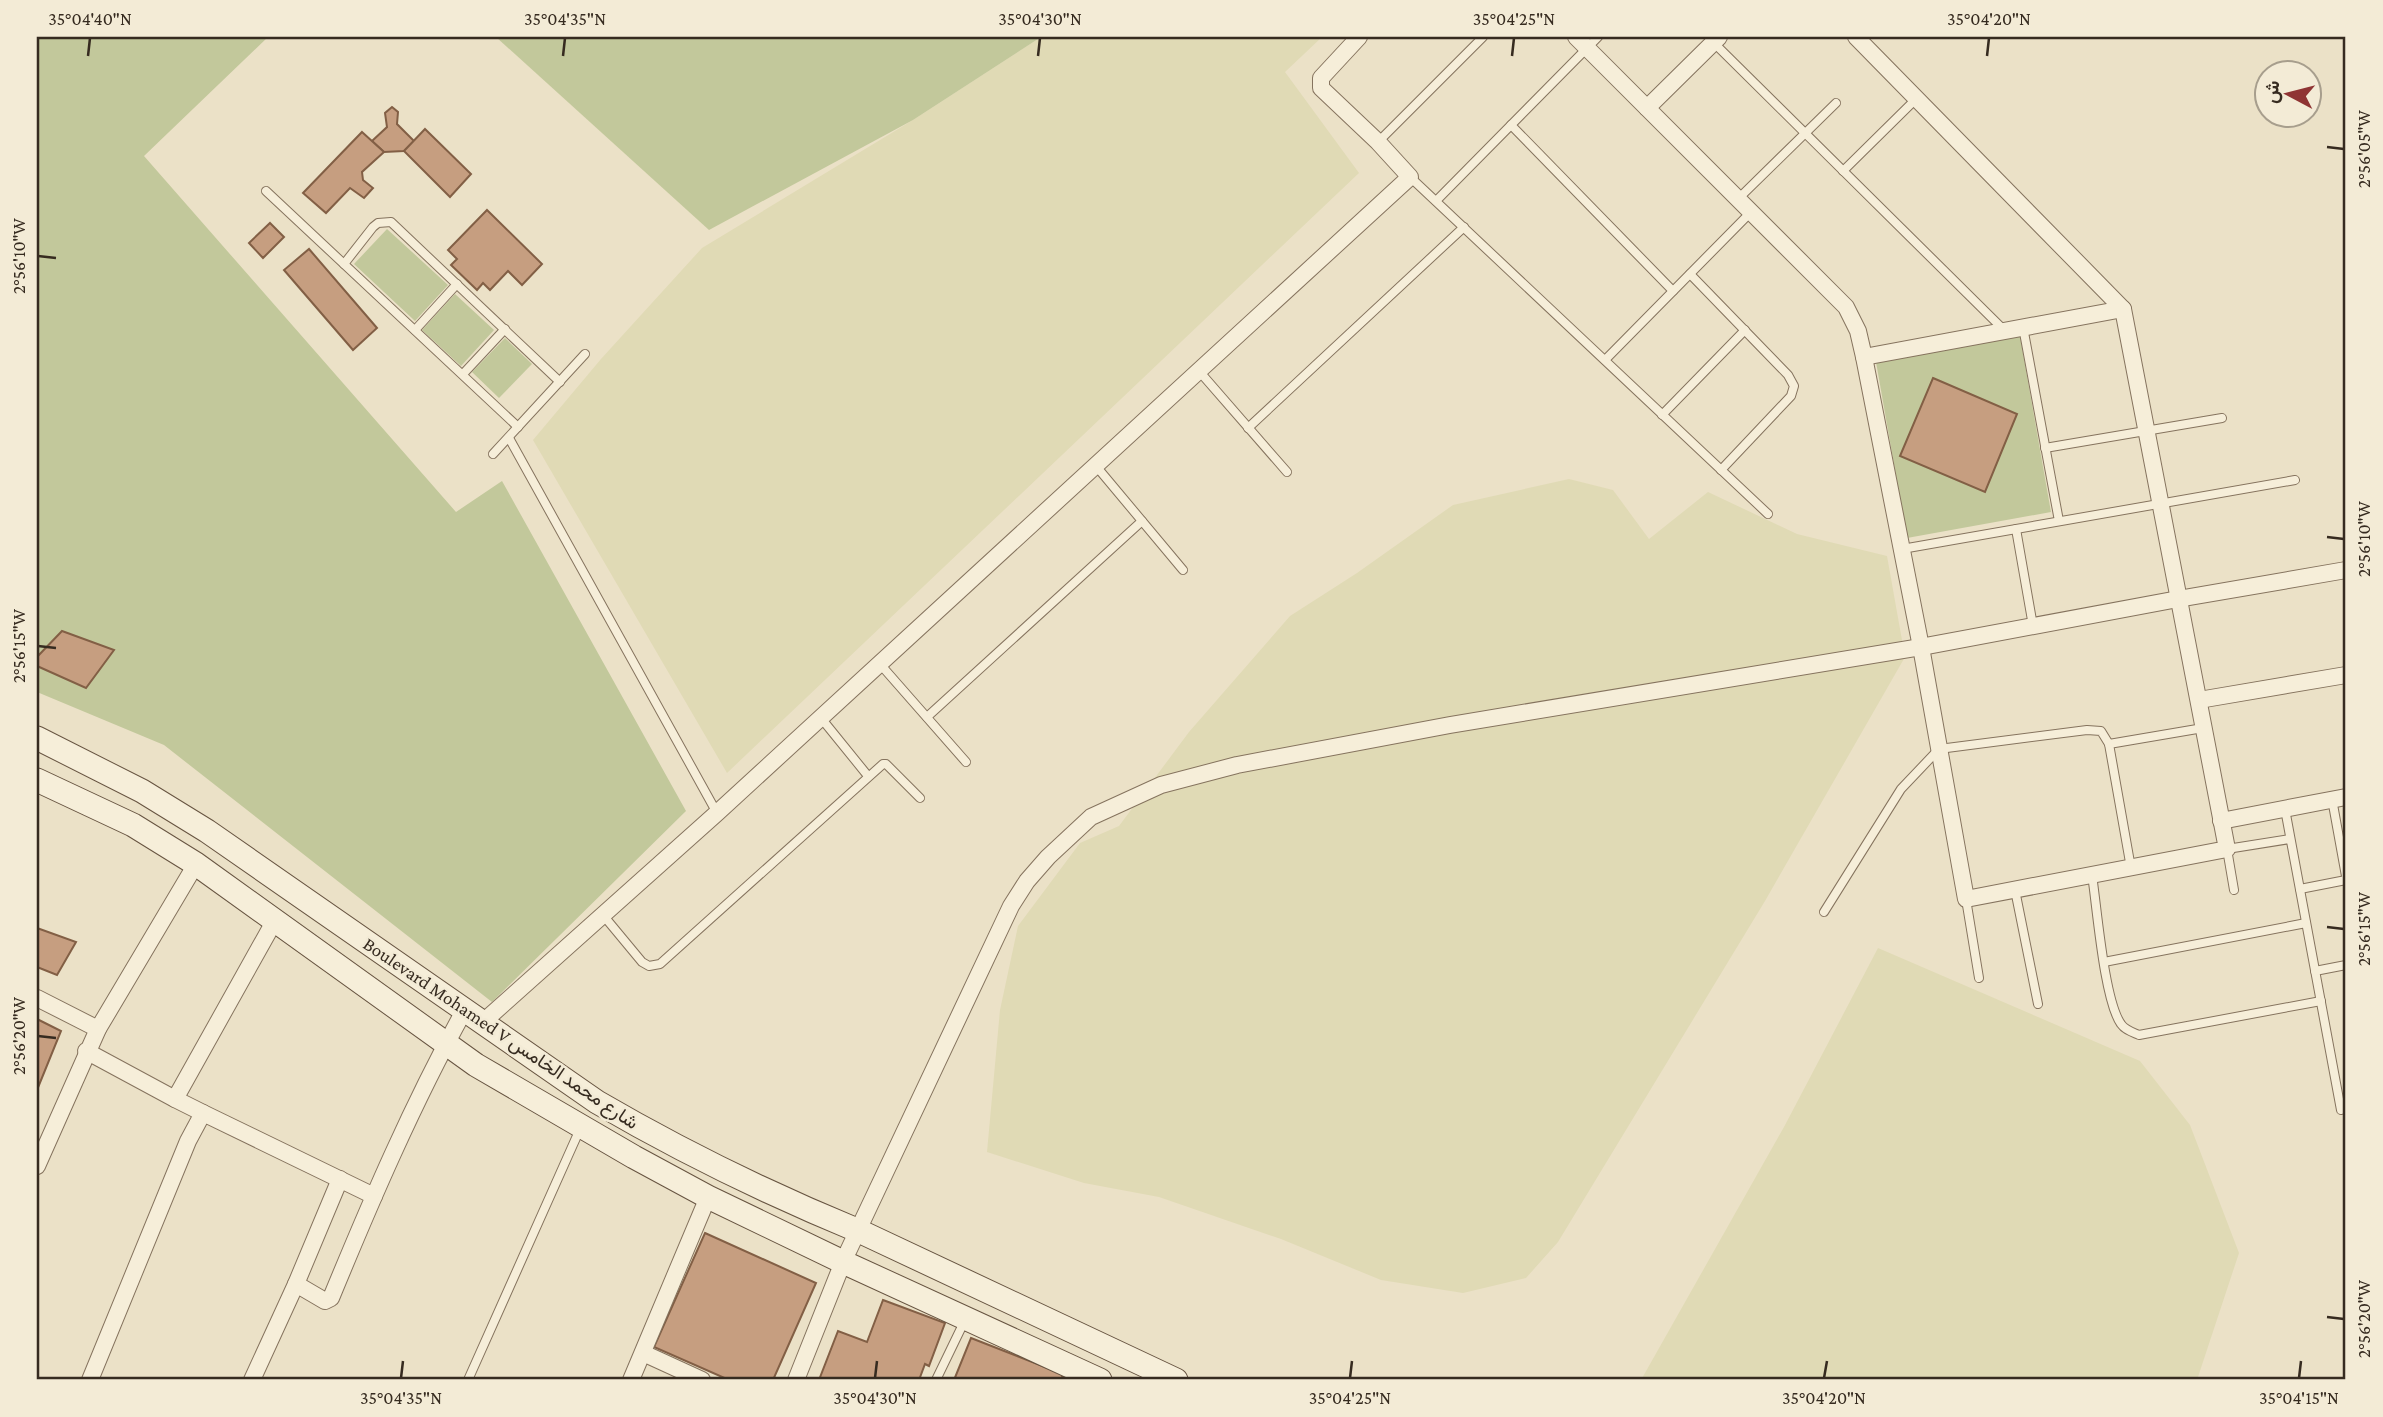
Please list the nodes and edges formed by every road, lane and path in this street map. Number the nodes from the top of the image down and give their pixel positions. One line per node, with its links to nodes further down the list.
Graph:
1 (1359, 37): 11 (street)
2 (1483, 37): 11 (lane)
3 (1856, 37): 6 (street)
4 (1587, 40): 8 (street); 9 (lane)
5 (1716, 40): 8 (street); 10 (lane)
6 (1917, 97): 12 (lane); 23 (street)
7 (1836, 103): 10 (lane)
8 (1647, 108): 15 (street)
9 (1511, 125): 16 (lane); 22 (lane)
10 (1804, 134): 12 (lane); 15 (lane)
11 (1378, 142): 13 (street)
12 (1843, 171): 28 (lane)
13 (1410, 177): 16 (lane); 32 (street)
14 (266, 191): 19 (lane)
15 (1738, 199): 17 (street)
16 (1436, 201): 18 (lane)
17 (1751, 212): 20 (lane); 30 (street)
18 (1464, 227): 31 (lane); 38 (lane)
19 (344, 264): 21 (lane); 25 (lane)
20 (1690, 274): 22 (lane); 27 (lane)
21 (457, 284): 25 (lane); 26 (lane)
22 (1673, 291): 31 (lane)
23 (2123, 309): 24 (street); 39 (street)
24 (2023, 327): 28 (street); 41 (lane)
25 (415, 330): 33 (lane)
26 (505, 330): 33 (lane); 34 (lane)
27 (1745, 330): 35 (lane); 44 (lane)
28 (2005, 331): 30 (street)
29 (585, 354): 34 (lane)
30 (1864, 357): 52 (street)
31 (1605, 360): 35 (lane)
32 (1199, 371): 38 (lane); 43 (street)
33 (463, 374): 37 (lane)
34 (560, 382): 37 (lane)
35 (1662, 415): 44 (lane)
36 (2222, 418): 39 (lane)
37 (518, 427): 40 (lane)
38 (1248, 428): 45 (lane)
39 (2146, 431): 41 (lane); 47 (street)
40 (509, 438): 42 (lane); 73 (lane)
41 (2045, 448): 50 (lane)
42 (493, 454)
43 (1096, 466): 49 (lane); 58 (street)
44 (1721, 470): 48 (lane)
45 (1287, 472)
46 (2295, 481): 47 (lane)
47 (2160, 504): 50 (lane); 55 (street)
48 (1768, 514)
49 (1142, 521): 53 (lane); 61 (lane)
50 (2059, 521): 51 (lane)
51 (2015, 529): 52 (lane); 56 (lane)
52 (1901, 549): 57 (street)
53 (1182, 570)
54 (2346, 570): 55 (street)
55 (2178, 599): 56 (street); 60 (street)
56 (2033, 626): 57 (street)
57 (1921, 647): 66 (street); 108 (street)
58 (880, 664): 61 (lane); 62 (street)
59 (2346, 675): 60 (street)
60 (2199, 700): 63 (street)
61 (927, 717): 67 (lane)
62 (821, 718): 68 (lane); 73 (street)
63 (2203, 728): 65 (lane); 74 (street)
64 (37, 738): 96 (street, Boulevard Mohamed V شارع محمد الخامس)
65 (2109, 744): 66 (lane); 78 (lane)
66 (1939, 748): 84 (street); 85 (lane)
67 (966, 762)
68 (868, 776): 70 (lane); 86 (lane)
69 (37, 779): 77 (street, Boulevard Mohamed V شارع محمد الخامس)
70 (920, 798)
71 (2339, 798): 72 (street); 80 (lane)
72 (2285, 809): 74 (street); 75 (lane)
73 (717, 813): 86 (street)
74 (2221, 821): 76 (street)
75 (2290, 839): 76 (lane); 81 (lane)
76 (2227, 849): 78 (street); 83 (lane)
77 (196, 864): 87 (street, Boulevard Mohamed V شارع محمد الخامس); 97 (street)
78 (2131, 868): 79 (street)
79 (2092, 875): 82 (street); 89 (lane)
80 (2346, 878): 81 (lane)
81 (2300, 889): 88 (lane)
82 (2015, 890): 84 (street); 95 (lane)
83 (2234, 890)
84 (1966, 899): 92 (lane)
85 (1824, 912)
86 (603, 915): 96 (street)
87 (275, 920): 98 (street, Boulevard Mohamed V شارع محمد الخامس); 100 (street)
88 (2306, 923): 89 (lane); 91 (lane)
89 (2105, 962): 94 (lane)
90 (2346, 965): 91 (lane)
91 (2315, 971): 94 (lane)
92 (1979, 978)
93 (37, 998): 97 (street)
94 (2321, 1000): 101 (lane)
95 (2038, 1004)
96 (473, 1017): 98 (street); 108 (street, Boulevard Mohamed V شارع محمد الخامس)
97 (98, 1029): 99 (street)
98 (446, 1043): 103 (street, Boulevard Mohamed V شارع محمد الخامس); 106 (street)
99 (86, 1052): 100 (street); 104 (street)
100 (175, 1100): 102 (street)
101 (2341, 1110)
102 (203, 1113): 105 (street); 113 (street)
103 (582, 1126): 107 (street, Boulevard Mohamed V شارع محمد الخامس); 115 (lane)
104 (37, 1166)
105 (340, 1179): 106 (street); 110 (street)
106 (374, 1196): 110 (street)
107 (709, 1197): 109 (street, Boulevard Mohamed V شارع محمد الخامس); 112 (street)
108 (859, 1231): 109 (street); 121 (street, Boulevard Mohamed V شارع محمد الخامس)
109 (843, 1262): 111 (street, Boulevard Mohamed V شارع محمد الخامس); 118 (street)
110 (296, 1284): 114 (street)
111 (966, 1317): 119 (lane); 120 (street, Boulevard Mohamed V شارع محمد الخامس)
112 (643, 1353): 116 (street); 117 (street)
113 (90, 1380)
114 (252, 1380)
115 (468, 1380)
116 (631, 1380)
117 (702, 1380)
118 (796, 1380)
119 (936, 1380)
120 (1100, 1380)
121 (1176, 1380)

